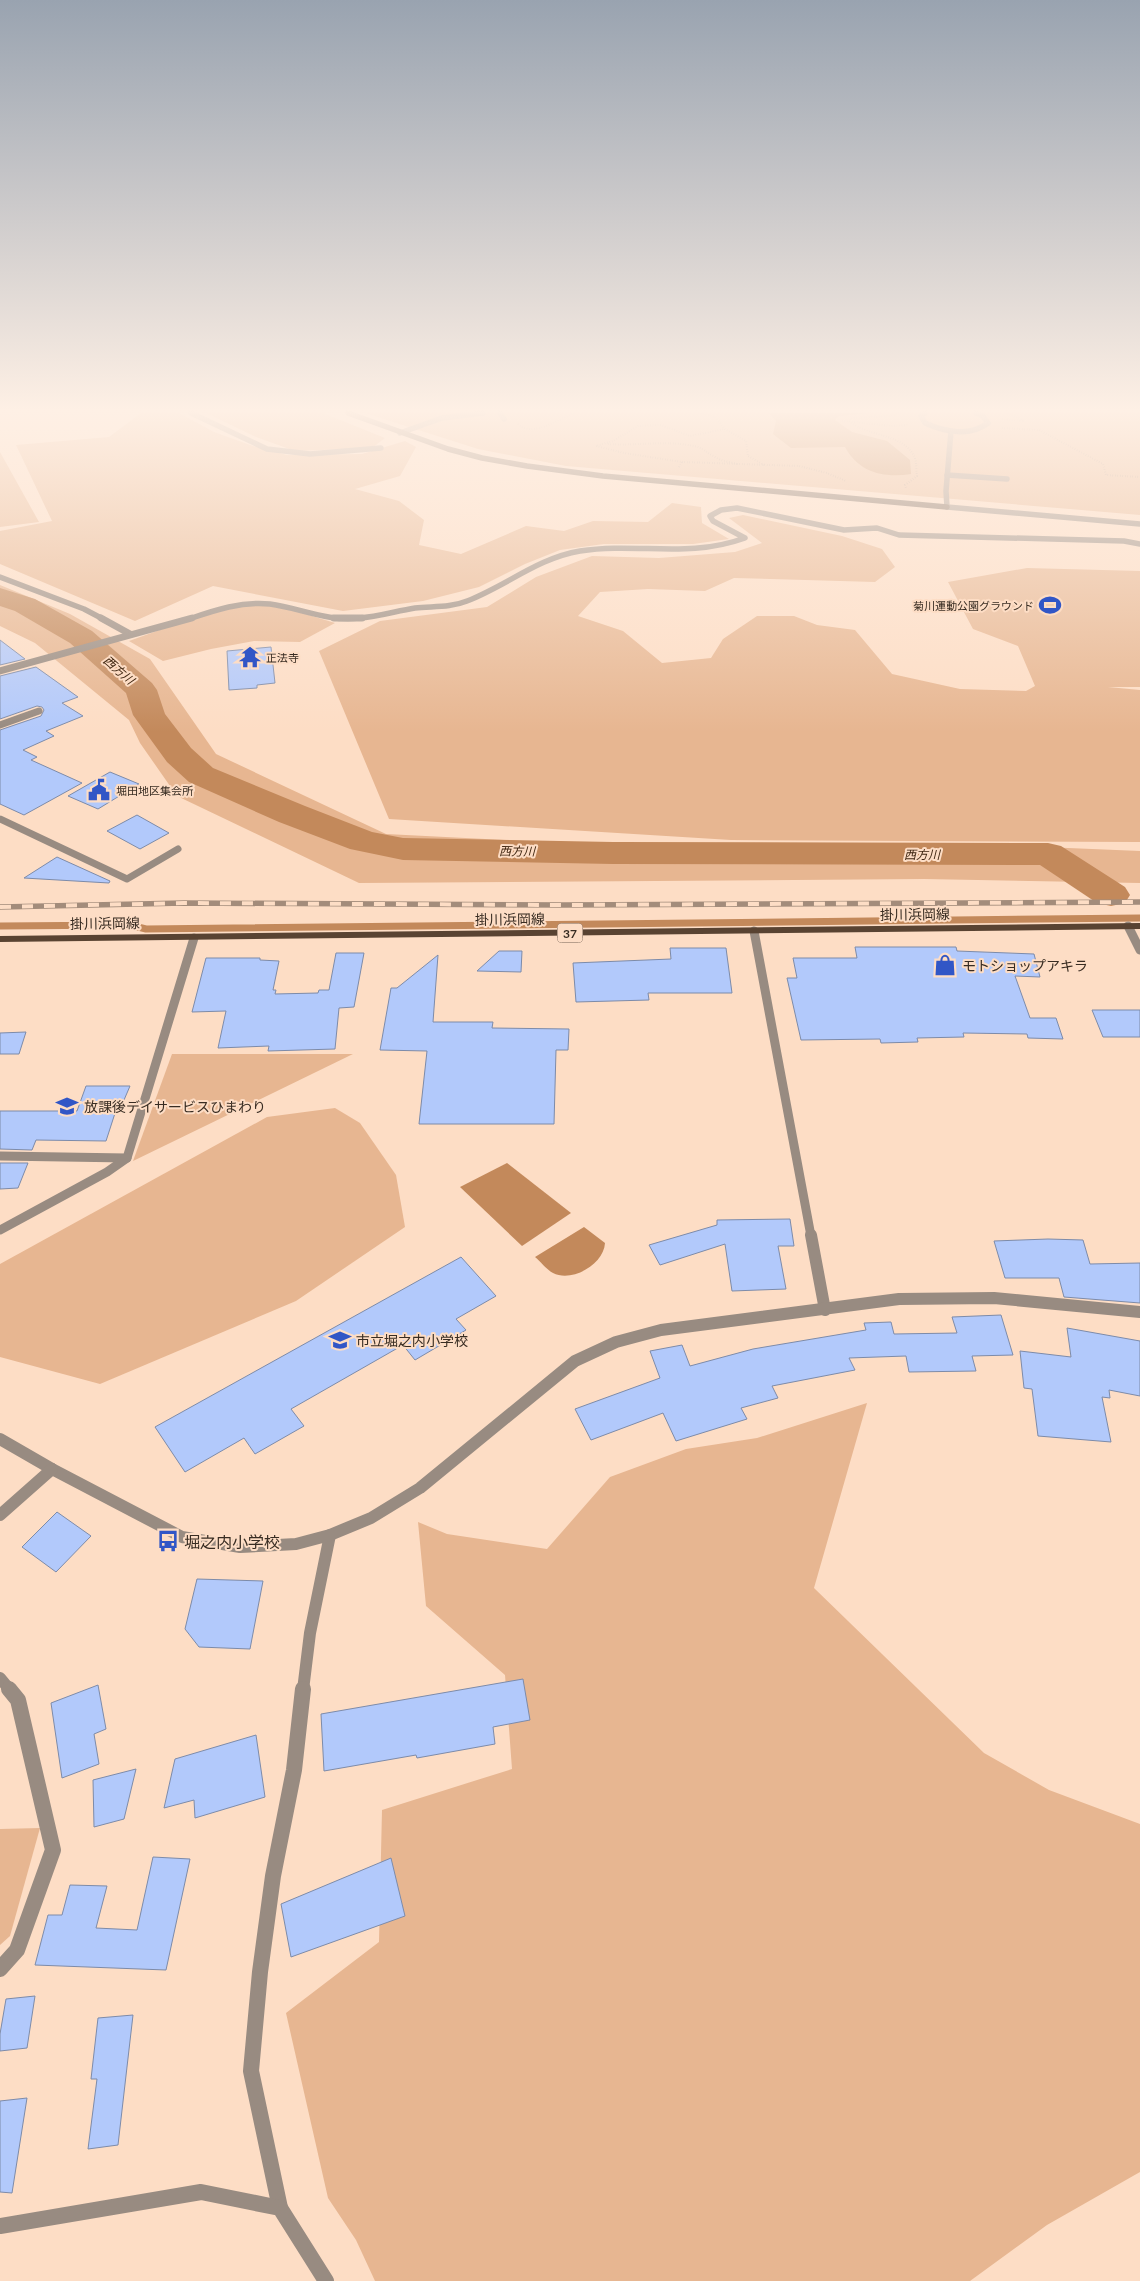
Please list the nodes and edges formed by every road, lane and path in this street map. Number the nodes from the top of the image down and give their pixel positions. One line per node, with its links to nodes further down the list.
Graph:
1 (712, 519): 7 (street)
2 (798, 519): 5 (street)
3 (1088, 519): 4 (street)
4 (1140, 524)
5 (1140, 544)
6 (0, 577): 7 (street)
7 (130, 634): 8 (street)
8 (0, 671)
9 (39, 711): 10 (street)
10 (0, 725)
11 (0, 819): 12 (street)
12 (178, 849)
13 (1128, 926): 14 (main road, 掛川浜岡線 / 37); 15 (main road, 掛川浜岡線 / 37); 18 (street)
14 (1140, 926)
15 (754, 931): 16 (main road, 掛川浜岡線 / 37); 22 (street)
16 (194, 938): 17 (main road, 掛川浜岡線 / 37); 20 (street)
17 (0, 940)
18 (1140, 950)
19 (0, 1156): 20 (street)
20 (127, 1158): 21 (street)
21 (0, 1230)
22 (825, 1310): 23 (street); 27 (street)
23 (1140, 1312)
24 (0, 1439): 25 (street)
25 (52, 1469): 26 (street); 27 (street)
26 (0, 1515)
27 (330, 1535): 30 (street)
28 (0, 1678): 29 (street)
29 (0, 1969)
30 (280, 2208): 31 (street); 32 (street)
31 (0, 2226)
32 (326, 2281)

